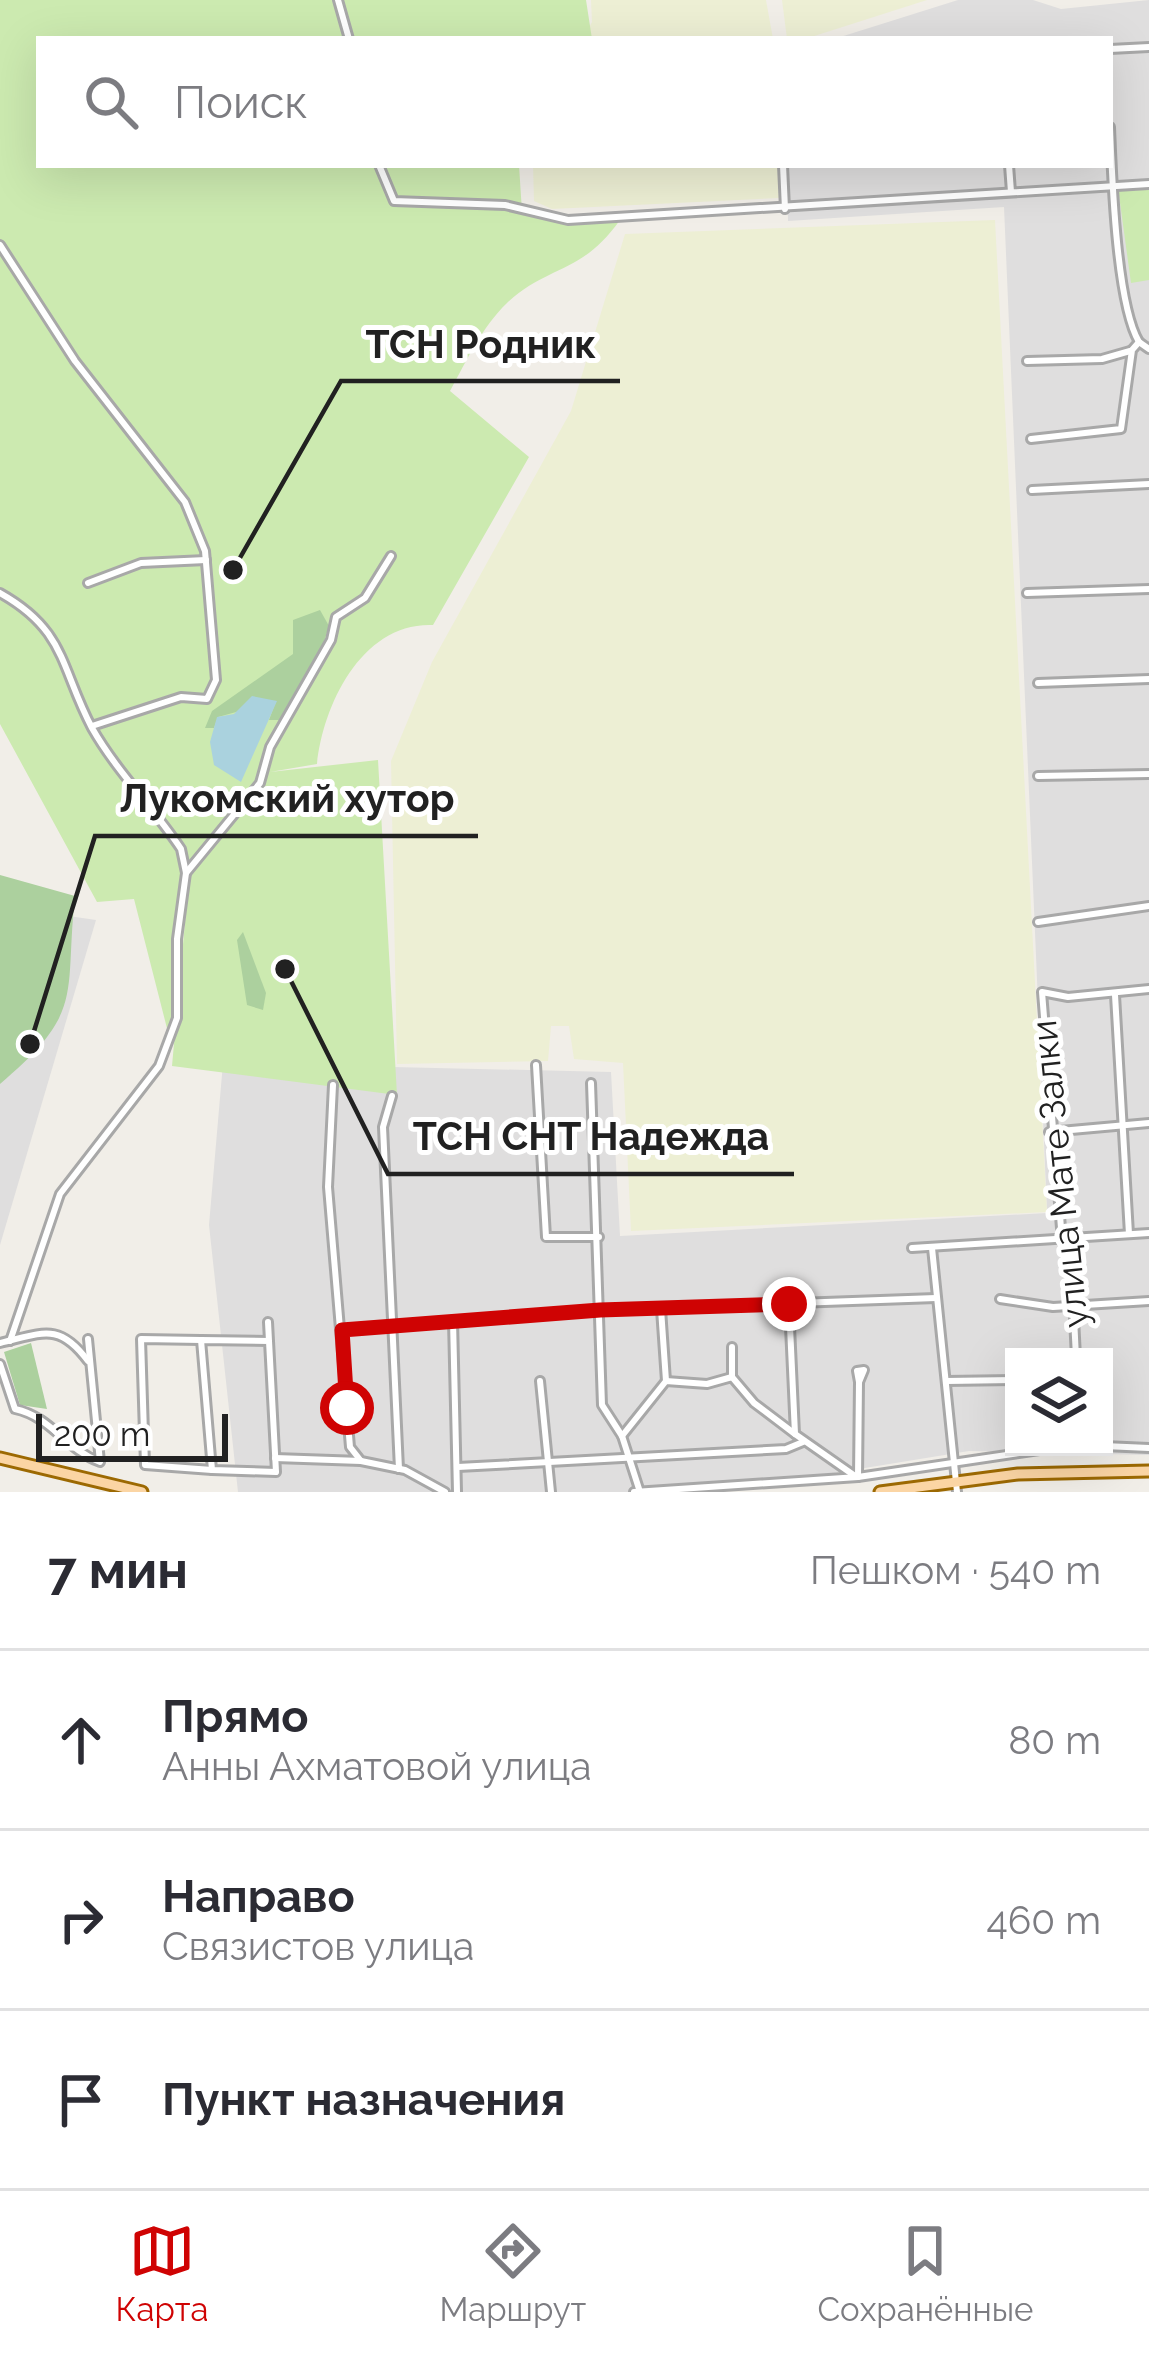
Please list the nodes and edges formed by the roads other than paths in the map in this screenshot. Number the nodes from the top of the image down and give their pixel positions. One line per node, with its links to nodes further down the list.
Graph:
1 (338, 0): 2 (street)
2 (348, 36)
3 (1149, 47): 4 (street)
4 (1113, 49)
5 (380, 168): 12 (street)
6 (783, 168): 12 (street)
7 (1010, 168): 11 (street)
8 (1111, 168): 10 (street)
9 (1149, 184): 10 (street)
10 (1112, 185): 11 (street); 14 (street)
11 (1011, 193): 12 (street)
12 (785, 208)
13 (0, 245): 22 (street)
14 (1139, 342): 15 (street); 16 (street)
15 (1149, 349)
16 (1132, 350): 17 (street); 18 (street)
17 (1027, 361)
18 (1031, 439)
19 (1149, 484): 20 (street)
20 (1032, 490)
21 (391, 556): 32 (street)
22 (206, 560): 23 (street); 29 (street)
23 (88, 583)
24 (1149, 589): 26 (street)
25 (0, 592): 29 (street)
26 (1027, 592)
27 (1149, 679): 28 (street)
28 (1038, 683)
29 (92, 727): 32 (street)
30 (1149, 774): 31 (street)
31 (1038, 776)
32 (186, 873): 64 (street)
33 (1149, 906): 34 (street)
34 (1038, 922)
35 (1149, 988): 36 (street)
36 (1114, 994): 42 (street); 43 (street, улица Мате Залки)
37 (536, 1065): 46 (street)
38 (592, 1083): 46 (street)
39 (333, 1085): 60 (street)
40 (392, 1096): 59 (street)
41 (1149, 1123): 42 (street)
42 (1123, 1125): 43 (street); 45 (street)
43 (1049, 1132): 47 (street, улица Мате Залки)
44 (1149, 1233): 45 (street)
45 (1130, 1234): 47 (street)
46 (599, 1238): 56 (street)
47 (1070, 1240): 49 (street); 54 (street, улица Мате Залки)
48 (912, 1248): 49 (street)
49 (932, 1248): 50 (street)
50 (936, 1298): 53 (street); 73 (street)
51 (1000, 1299): 54 (street)
52 (1149, 1301): 54 (street)
53 (789, 1304): 55 (street); 75 (street)
54 (1075, 1306): 66 (street, улица Мате Залки)
55 (661, 1309): 56 (street); 72 (street)
56 (600, 1310): 57 (street); 76 (street)
57 (453, 1320): 59 (street); 87 (street)
58 (268, 1322): 63 (street)
59 (393, 1326): 60 (street); 88 (street)
60 (342, 1330): 84 (street)
61 (88, 1339): 68 (street)
62 (201, 1340): 63 (street); 89 (street); 89 (street)
63 (269, 1341): 82 (street)
64 (5, 1342): 68 (street)
65 (732, 1347): 69 (street)
66 (1076, 1348)
67 (0, 1364): 68 (street)
68 (90, 1364)
69 (732, 1377): 72 (street); 75 (street)
70 (1005, 1379): 73 (street)
71 (540, 1381): 86 (street)
72 (666, 1381): 76 (street)
73 (944, 1381): 85 (street)
74 (859, 1382): 91 (street)
75 (795, 1434): 77 (street)
76 (622, 1436): 83 (street)
77 (803, 1442): 83 (street); 91 (street)
78 (1113, 1446): 79 (street)
79 (1149, 1448)
80 (1005, 1455): 85 (street)
81 (0, 1458): 93 (main road)
82 (275, 1458): 84 (street); 89 (street)
83 (630, 1459): 86 (street); 97 (street)
84 (361, 1461): 88 (street)
85 (952, 1462): 91 (street); 92 (street)
86 (544, 1463): 87 (street); 96 (street)
87 (458, 1467): 95 (street)
88 (399, 1468): 94 (street)
89 (212, 1470)
90 (1149, 1471): 92 (main road)
91 (858, 1478): 97 (street)
92 (956, 1487): 98 (main road)
93 (142, 1492)
94 (445, 1492)
95 (457, 1492)
96 (551, 1492)
97 (637, 1492)
98 (880, 1492)

